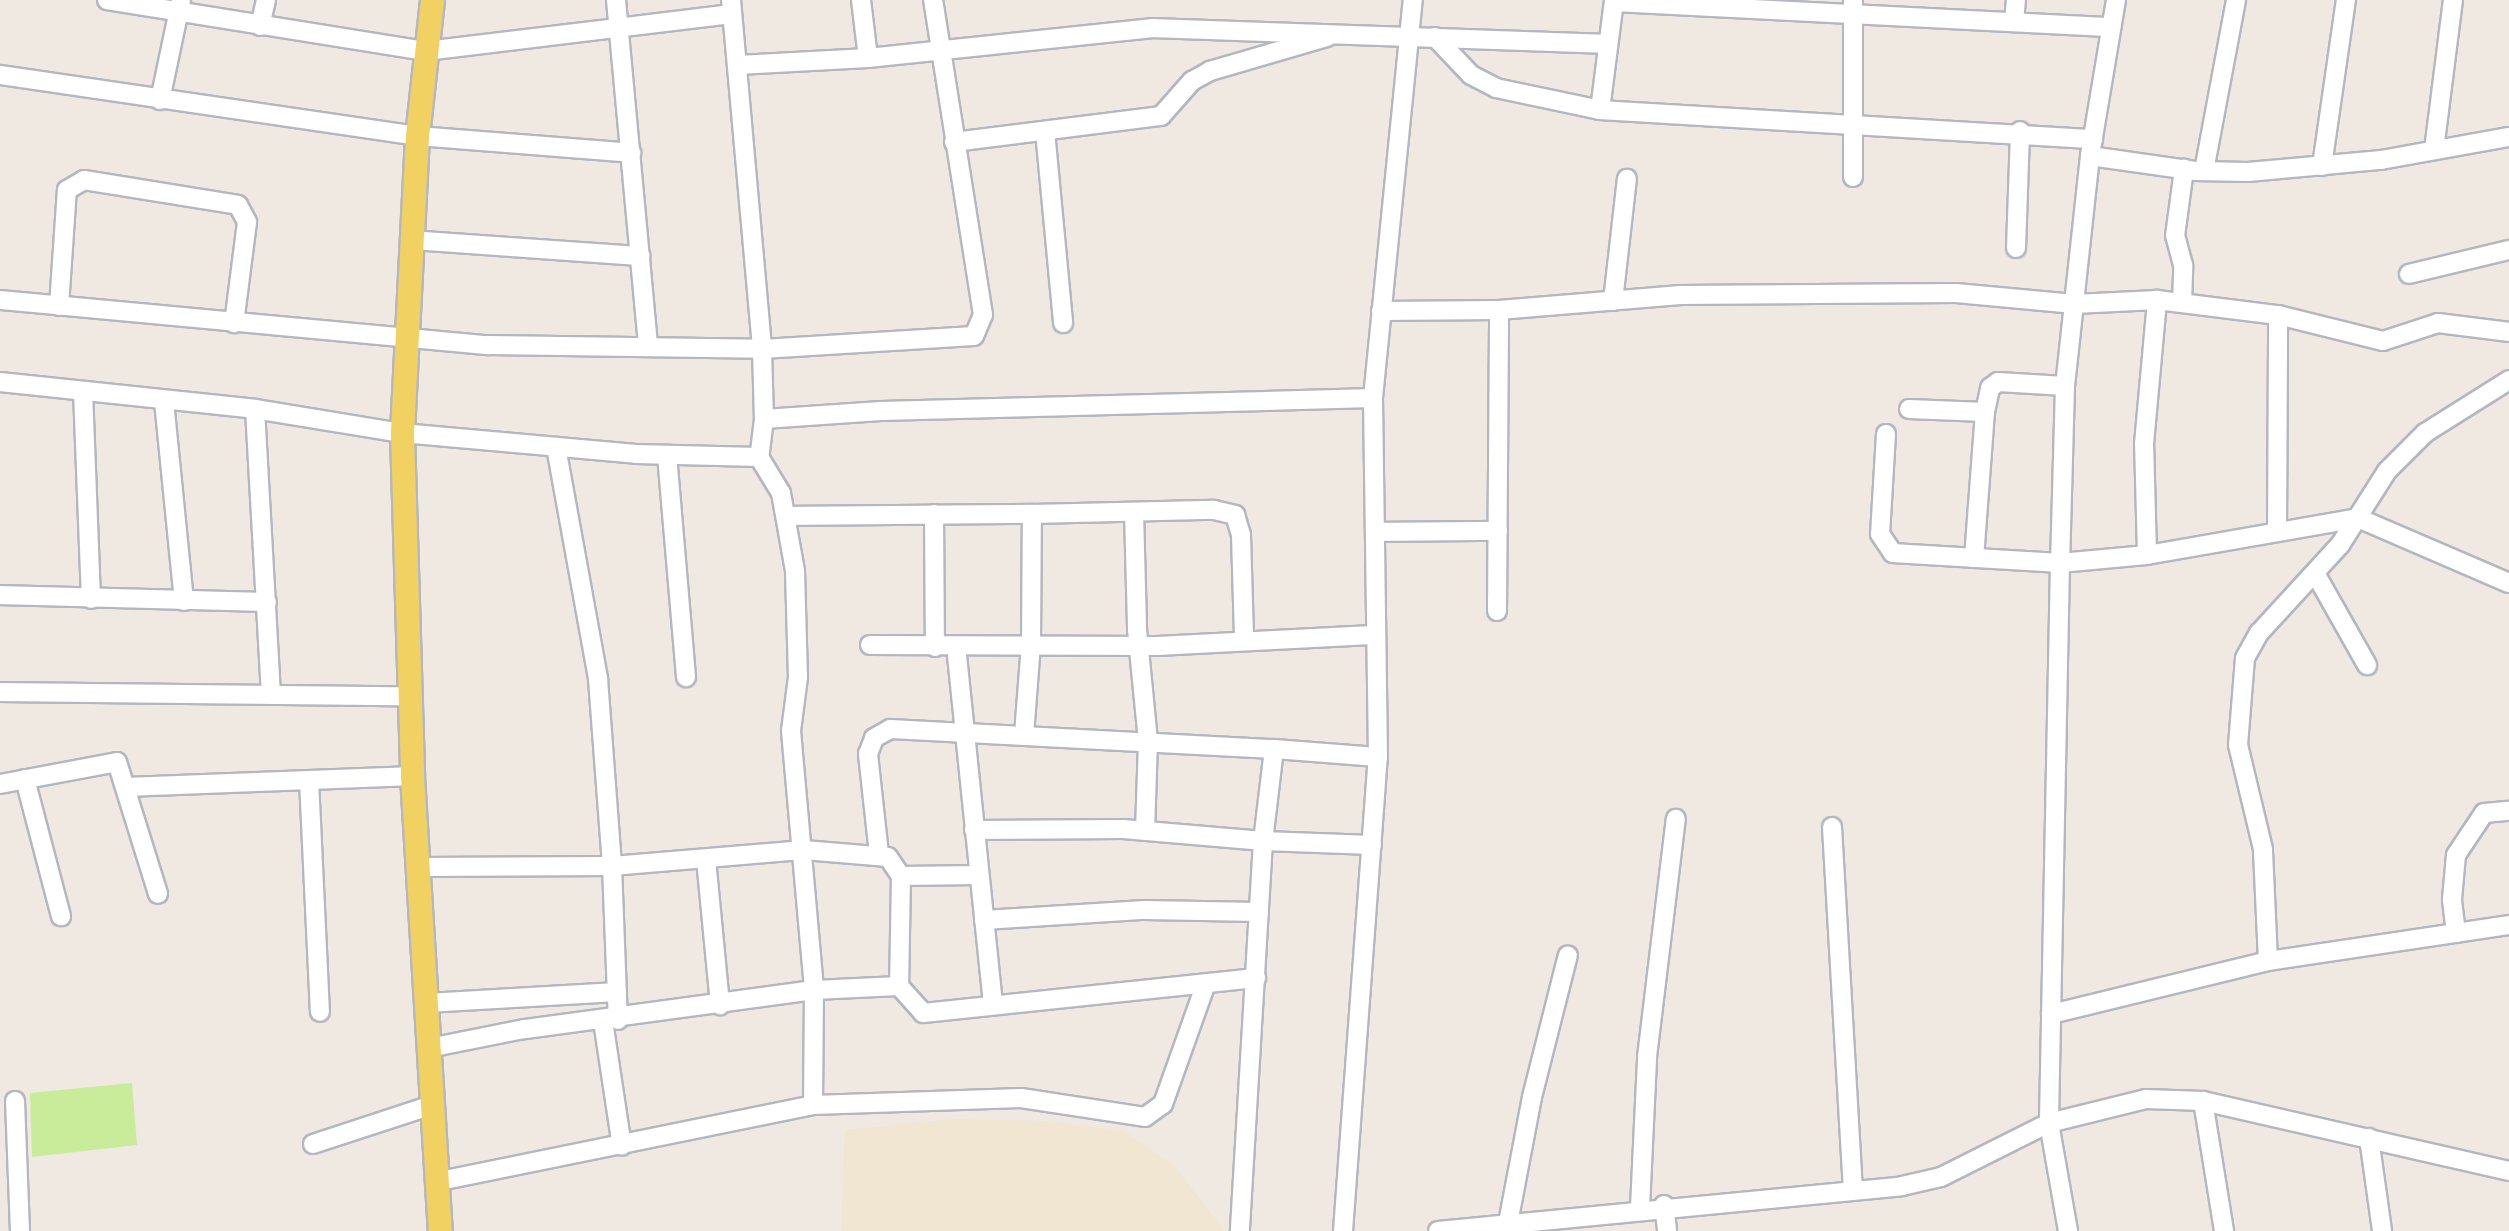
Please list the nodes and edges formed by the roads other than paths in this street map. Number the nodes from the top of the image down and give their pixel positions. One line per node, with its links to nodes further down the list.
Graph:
1 (107, 0): 14 (street)
2 (266, 0): 18 (street)
3 (432, 0): 26 (main road)
4 (616, 0): 20 (street)
5 (861, 0): 27 (street)
6 (933, 0): 25 (street)
7 (1413, 0): 22 (street)
8 (2016, 0): 17 (street)
9 (2116, 0): 19 (street)
10 (2236, 0): 43 (street)
11 (2346, 0): 41 (street)
12 (2453, 0): 39 (street)
13 (1614, 1): 16 (street); 24 (street)
14 (180, 7): 18 (street); 30 (street)
15 (732, 7): 20 (street); 28 (street)
16 (1853, 8): 17 (street); 32 (street)
17 (2014, 22): 19 (street)
18 (260, 26): 26 (street)
19 (2111, 27): 38 (street)
20 (619, 32): 26 (street); 40 (street)
21 (1345, 32): 22 (street); 25 (street); 33 (street)
22 (1409, 35): 23 (street); 58 (street)
23 (1435, 37): 24 (street); 31 (street)
24 (1608, 44): 31 (street)
25 (940, 50): 27 (street); 37 (street)
26 (426, 51): 35 (main road)
27 (868, 58): 28 (street)
28 (738, 65): 65 (street)
29 (1, 81): 30 (street)
30 (160, 100): 35 (street)
31 (1600, 110): 32 (street)
32 (1854, 126): 34 (street); 44 (street)
33 (1045, 131): 37 (street); 61 (street)
34 (2020, 131): 38 (street); 47 (street)
35 (416, 136): 40 (street); 46 (main road)
36 (2509, 137): 39 (street)
37 (954, 142): 65 (street)
38 (2091, 147): 42 (street); 55 (street)
39 (2434, 150): 41 (street)
40 (631, 153): 49 (street)
41 (2322, 166): 43 (street)
42 (2183, 169): 43 (street); 54 (street)
43 (2204, 171)
44 (1853, 177)
45 (1627, 179): 53 (street)
46 (411, 240): 49 (street); 63 (main road)
47 (2016, 248)
48 (2509, 250): 50 (street)
49 (640, 256): 64 (street)
50 (2409, 274)
51 (0, 300): 56 (street)
52 (2157, 300): 54 (street); 55 (street); 89 (street)
53 (1613, 301): 55 (street); 57 (street)
54 (2182, 303): 59 (street)
55 (2074, 304): 68 (street)
56 (59, 306): 60 (street); 60 (street)
57 (1499, 310): 58 (street); 86 (street)
58 (1381, 311): 70 (street)
59 (2278, 315): 62 (street); 87 (street)
60 (234, 323): 63 (street)
61 (1063, 323)
62 (2509, 332)
63 (404, 333): 64 (street); 76 (main road)
64 (648, 346): 65 (street)
65 (762, 349): 75 (street)
66 (2509, 380): 85 (street)
67 (0, 382): 69 (street)
68 (2065, 386): 74 (street); 91 (street)
69 (83, 391): 71 (street); 95 (street)
70 (1373, 398): 75 (street); 88 (street)
71 (164, 401): 72 (street); 96 (street)
72 (255, 409): 76 (street); 97 (street)
73 (1909, 409): 74 (street)
74 (1985, 412): 90 (street)
75 (764, 419): 80 (street)
76 (402, 433): 78 (street); 110 (main road)
77 (1886, 434): 90 (street)
78 (556, 447): 79 (street); 131 (street)
79 (667, 455): 80 (street); 107 (street)
80 (759, 457): 84 (street)
81 (1134, 512): 83 (street); 100 (street); 104 (street)
82 (934, 514): 83 (street); 84 (street); 105 (street)
83 (1032, 514): 101 (street)
84 (787, 516): 128 (street)
85 (2357, 518): 87 (street); 92 (street); 93 (street)
86 (1498, 531): 88 (street); 98 (street)
87 (2277, 531): 89 (street)
88 (1375, 532): 99 (street)
89 (2147, 555): 91 (street)
90 (1974, 558): 91 (street)
91 (2060, 563): 152 (street)
92 (2315, 573): 106 (street); 142 (street)
93 (2509, 583)
94 (0, 595): 95 (street)
95 (92, 599): 96 (street)
96 (184, 601): 97 (street)
97 (267, 603): 109 (street)
98 (1497, 611)
99 (1376, 635): 100 (street); 115 (street)
100 (1244, 639): 104 (street)
101 (1031, 643): 103 (street); 104 (street); 112 (street)
102 (870, 645): 105 (street)
103 (956, 646): 105 (street); 111 (street)
104 (1139, 646): 113 (street)
105 (934, 647)
106 (2367, 665)
107 (686, 677)
108 (0, 692): 109 (street)
109 (271, 695): 110 (street)
110 (410, 696): 116 (main road)
111 (965, 733): 112 (street); 124 (street); 129 (street)
112 (1024, 735): 113 (street)
113 (1148, 741): 114 (street); 125 (street)
114 (1274, 749): 115 (street); 126 (street)
115 (1378, 757): 127 (street)
116 (412, 776): 118 (street); 132 (main road)
117 (25, 779): 119 (street); 120 (street); 137 (street)
118 (309, 780): 120 (street); 151 (street)
119 (0, 785)
120 (128, 787): 135 (street)
121 (2509, 811): 140 (street)
122 (1676, 819): 167 (street)
123 (1832, 827): 165 (street)
124 (974, 830): 125 (street); 134 (street)
125 (1145, 831): 126 (street)
126 (1264, 841): 127 (street); 136 (street)
127 (1372, 845): 172 (street)
128 (804, 850): 129 (street); 130 (street); 146 (street)
129 (879, 854): 133 (street)
130 (706, 859): 131 (street); 150 (street)
131 (612, 866): 132 (street); 147 (street)
132 (420, 867): 149 (main road)
133 (901, 876): 134 (street); 145 (street)
134 (979, 876): 138 (street)
135 (158, 894)
136 (1259, 912): 138 (street); 143 (street)
137 (61, 916)
138 (984, 920): 148 (street)
139 (2509, 925): 140 (street)
140 (2456, 933): 142 (street)
141 (1568, 955): 168 (street)
142 (2268, 961): 152 (street)
143 (1256, 978): 144 (street); 171 (street)
144 (1206, 983): 148 (street); 158 (street)
145 (899, 986): 146 (street); 148 (street)
146 (814, 990): 150 (street); 158 (street)
147 (617, 992): 149 (street); 153 (street)
148 (993, 1002)
149 (427, 1003): 154 (main road)
150 (719, 1005): 153 (street)
151 (320, 1012)
152 (2051, 1014): 159 (street)
153 (610, 1021): 154 (street); 162 (street)
154 (429, 1048): 157 (main road)
155 (15, 1101): 169 (street)
156 (2203, 1101): 159 (street); 160 (street); 176 (street)
157 (432, 1105): 161 (street); 164 (main road)
158 (813, 1105): 162 (street)
159 (2049, 1123): 165 (street); 175 (street)
160 (2368, 1138): 163 (street); 177 (street)
161 (313, 1144)
162 (622, 1146): 164 (street)
163 (2509, 1171)
164 (435, 1182): 170 (main road)
165 (1853, 1190): 166 (street)
166 (1664, 1205): 167 (street); 174 (street)
167 (1640, 1208): 168 (street)
168 (1508, 1223): 173 (street)
169 (20, 1231)
170 (440, 1231)
171 (1240, 1231)
172 (1343, 1231)
173 (1438, 1231)
174 (1667, 1231)
175 (2068, 1231)
176 (2224, 1231)
177 (2382, 1231)

